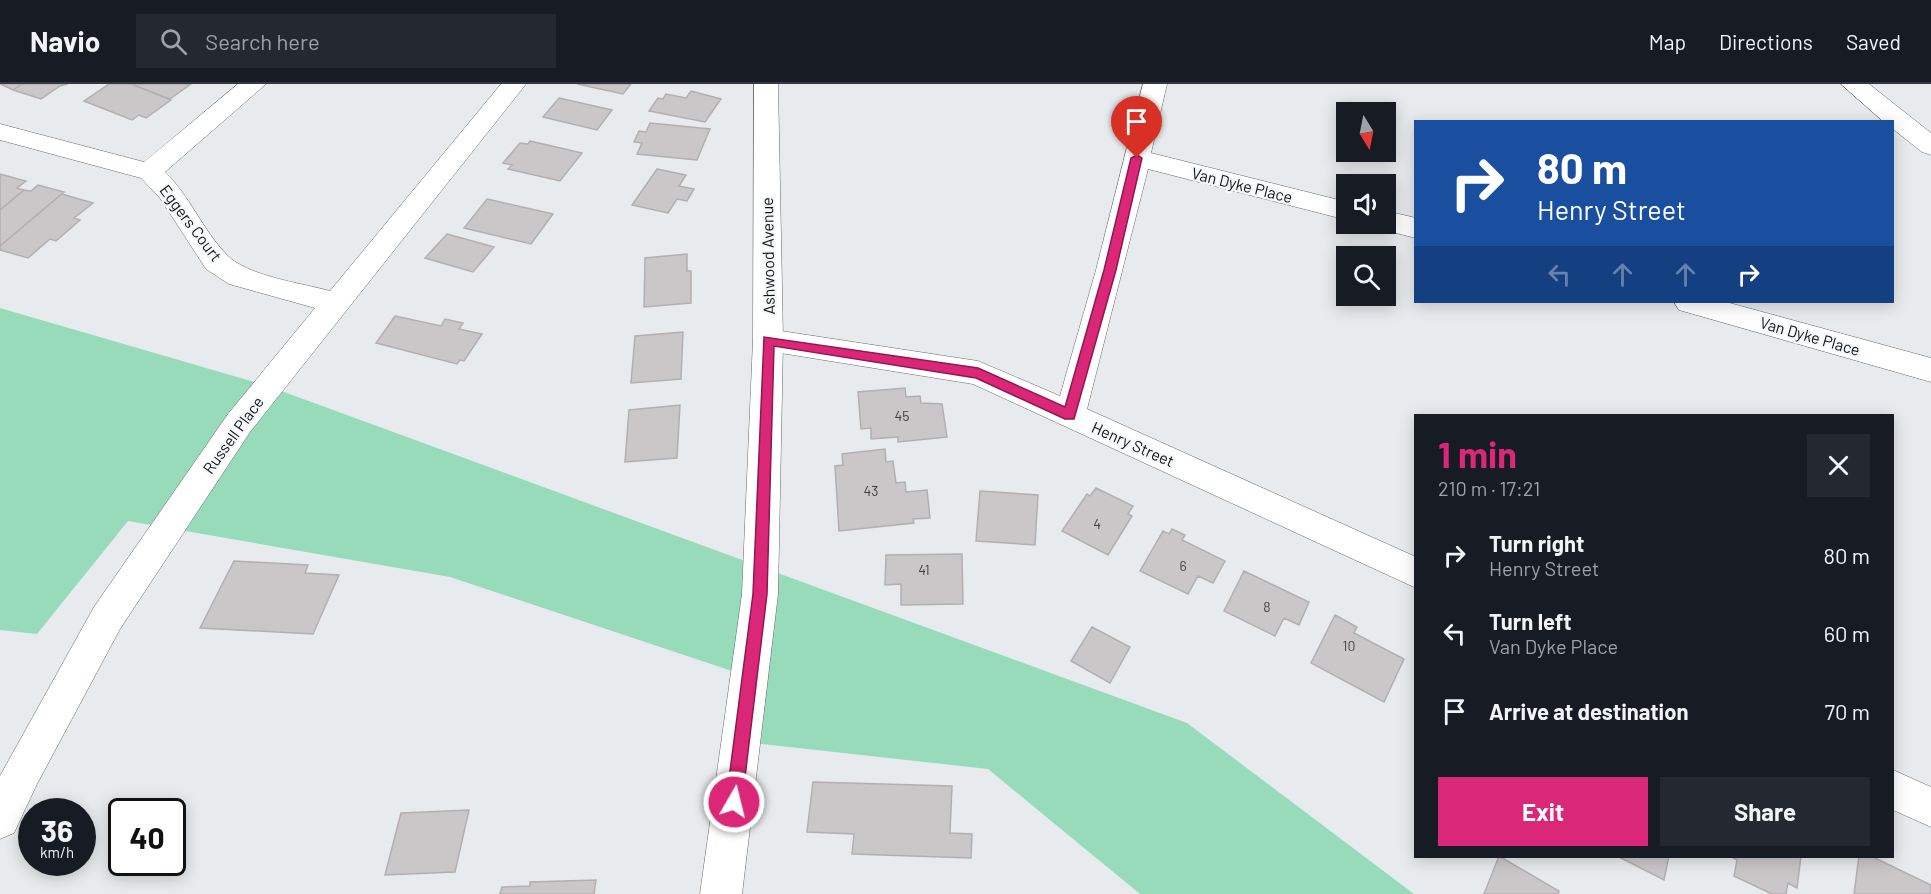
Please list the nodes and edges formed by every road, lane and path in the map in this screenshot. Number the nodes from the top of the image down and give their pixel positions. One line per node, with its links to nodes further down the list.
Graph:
1 (254, 84): 9 (street, Eggers Court)
2 (514, 84): 13 (street, Russell Place)
3 (766, 84): 15 (street, Ashwood Avenue)
4 (1155, 84): 8 (street)
5 (1853, 84): 7 (street)
6 (0, 132): 9 (street, Eggers Court)
7 (1929, 141)
8 (1137, 158): 10 (street, Van Dyke Place); 17 (street)
9 (150, 172): 13 (street, Eggers Court)
10 (1336, 208)
11 (1396, 223): 12 (street)
12 (1414, 228)
13 (336, 303): 21 (street, Russell Place)
14 (1693, 303): 16 (street, Van Dyke Place)
15 (768, 340): 17 (street, Henry Street); 22 (street, Ashwood Avenue)
16 (1931, 370)
17 (1070, 415): 18 (street, Henry Street)
18 (1414, 572)
19 (1894, 790): 20 (street)
20 (1931, 807)
21 (0, 819)
22 (721, 894)

